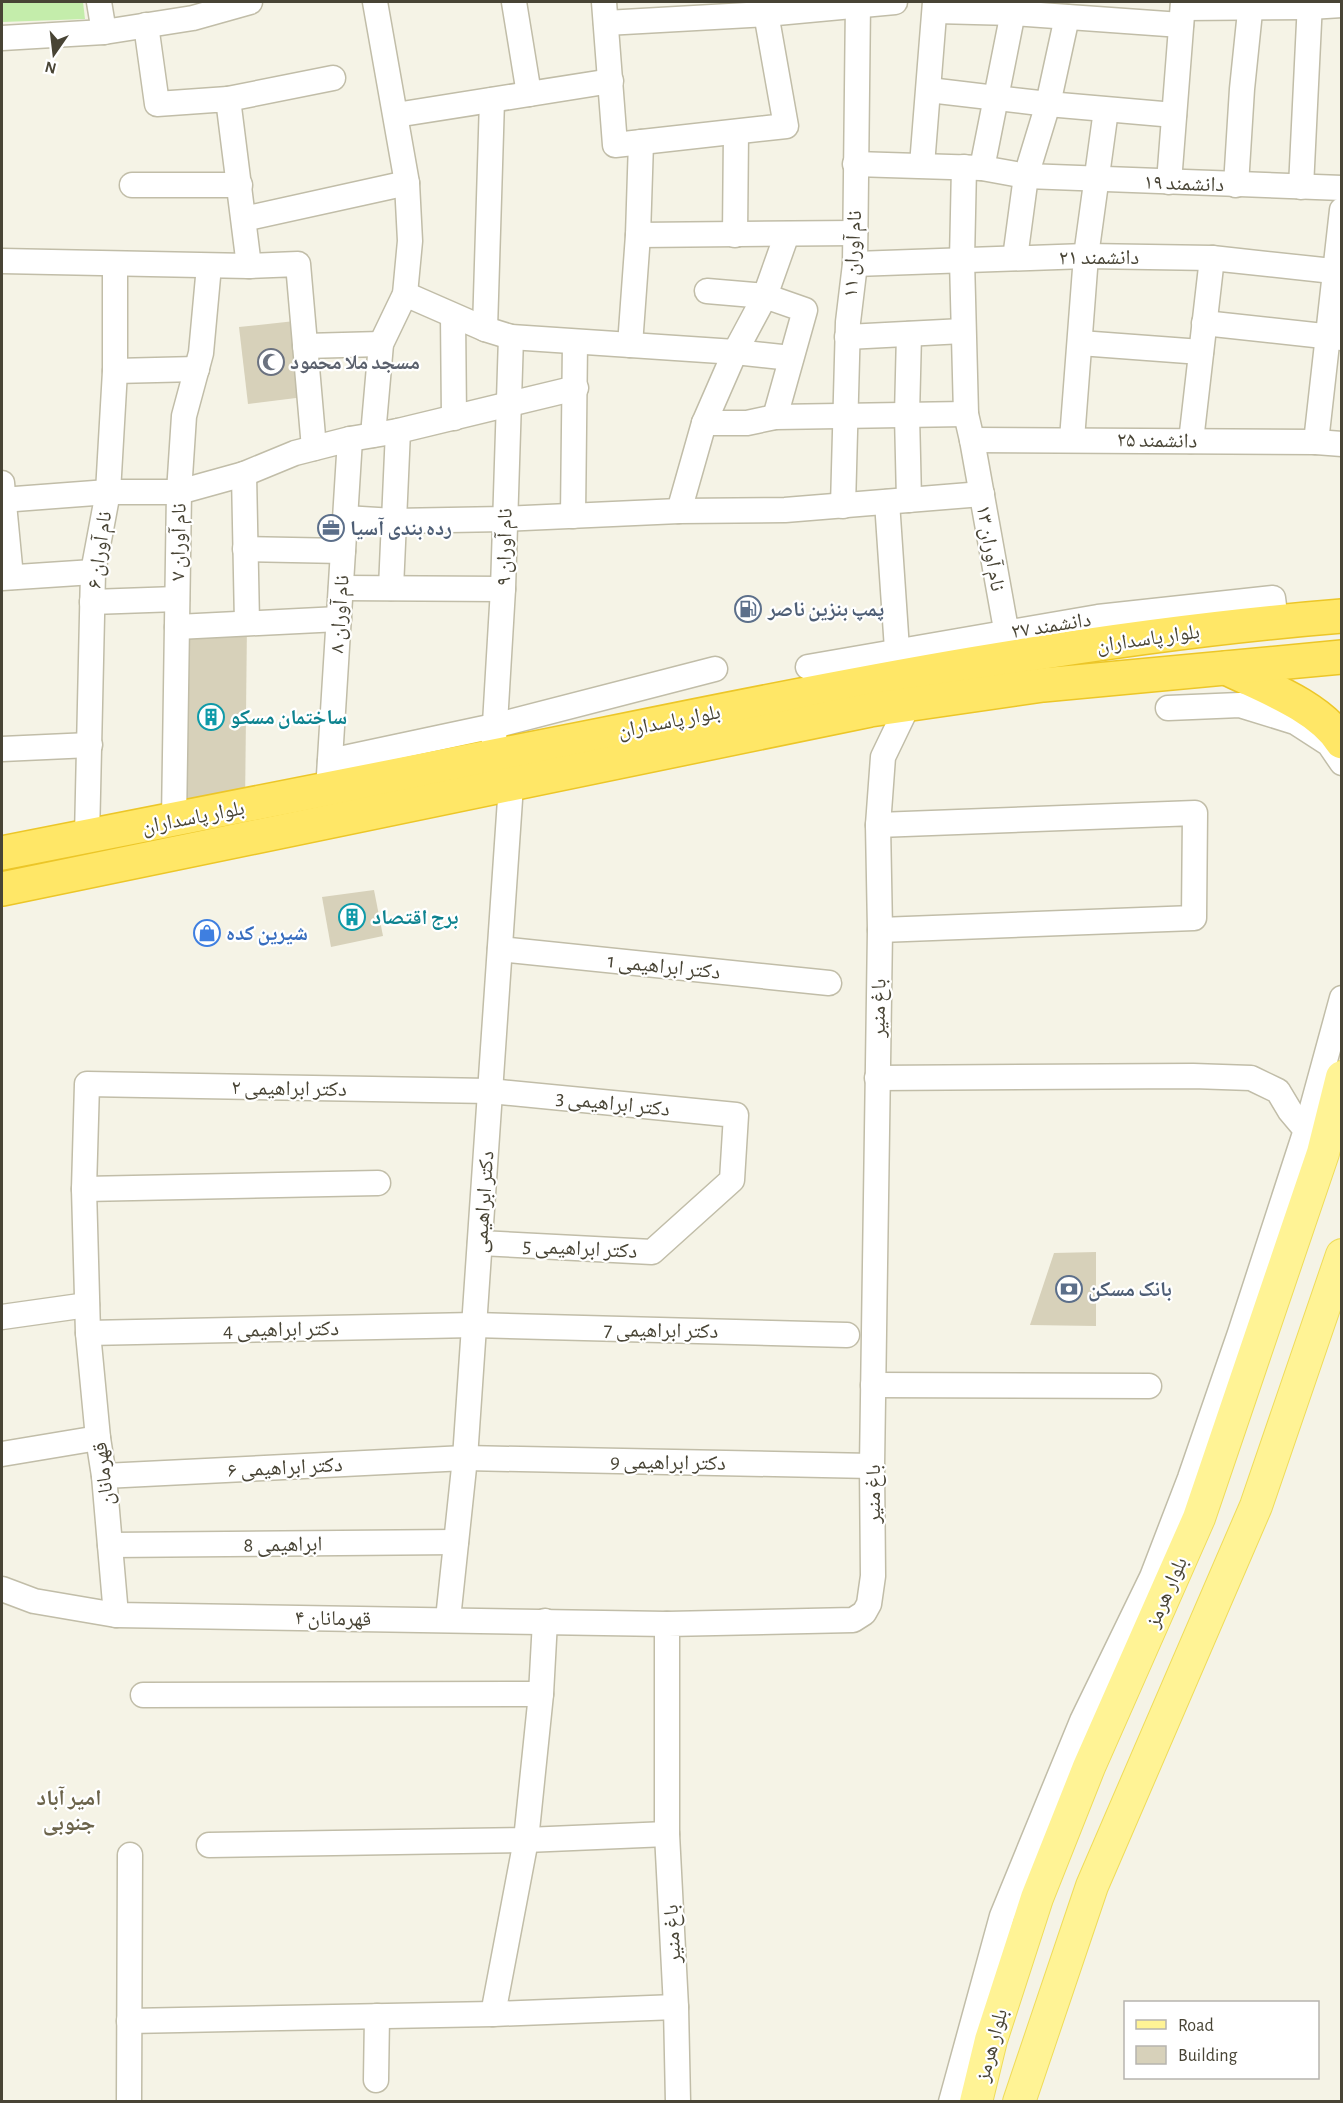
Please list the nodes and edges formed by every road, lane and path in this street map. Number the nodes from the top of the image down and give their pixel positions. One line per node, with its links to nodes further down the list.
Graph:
1 (99, 2): 17 (street)
2 (250, 2): 16 (street)
3 (379, 2): 28 (street)
4 (514, 2): 22 (street)
5 (896, 2): 6 (street)
6 (858, 4): 12 (street); 32 (street, نام آوران ۱۱)
7 (1251, 4): 8 (street); 13 (street); 41 (street)
8 (1310, 4): 9 (street); 42 (street)
9 (1341, 5)
10 (935, 6): 11 (street); 21 (street)
11 (1014, 7): 15 (street); 23 (street, نام آوران ۱۳)
12 (765, 8): 14 (street); 30 (street)
13 (1182, 11): 15 (street); 29 (street)
14 (605, 12): 20 (street)
15 (1067, 17): 26 (street)
16 (146, 25): 17 (street); 24 (street)
17 (104, 32): 18 (street)
18 (2, 38)
19 (333, 78): 24 (street)
20 (611, 81): 22 (street); 31 (street)
21 (929, 90): 23 (street); 33 (street)
22 (530, 94): 25 (street)
23 (996, 97): 26 (street); 34 (street, نام آوران ۱۳)
24 (228, 99): 40 (street)
25 (492, 100): 28 (street); 65 (street)
26 (1048, 104): 27 (street); 35 (street)
27 (1106, 110): 29 (street); 36 (street)
28 (396, 115): 38 (street)
29 (1174, 115): 37 (street)
30 (736, 132): 31 (street); 48 (street)
31 (641, 142): 49 (street)
32 (855, 164): 33 (street, دانشمند ۱۹); 46 (street, نام آوران ۱۱)
33 (922, 165): 34 (street, دانشمند ۱۹)
34 (973, 168): 35 (street, دانشمند ۱۹); 53 (street, نام آوران ۱۳)
35 (1026, 176): 36 (street, دانشمند ۱۹); 51 (street)
36 (1096, 180): 37 (street, دانشمند ۱۹); 50 (street)
37 (1168, 182): 41 (street, دانشمند ۱۹)
38 (407, 183): 45 (street); 61 (street)
39 (132, 185): 40 (street)
40 (240, 185): 45 (street)
41 (1236, 185): 42 (street, دانشمند ۱۹)
42 (1301, 187): 43 (street, دانشمند ۱۹)
43 (1341, 188)
44 (1341, 210): 59 (street)
45 (244, 219): 58 (street)
46 (855, 233): 47 (street); 56 (street, نام آوران ۱۱)
47 (788, 234): 48 (street); 62 (street)
48 (735, 235): 49 (street)
49 (638, 236): 74 (street)
50 (1086, 256): 51 (street, دانشمند ۲۱); 52 (street, دانشمند ۲۱); 72 (street)
51 (1015, 258): 53 (street, دانشمند ۲۱)
52 (1212, 258): 59 (street, دانشمند ۲۱); 64 (street)
53 (962, 260): 56 (street, دانشمند ۲۱); 66 (street, نام آوران ۱۳)
54 (2, 261): 55 (street)
55 (115, 264): 57 (street); 80 (street, نام آوران ۶)
56 (855, 264): 69 (street, نام آوران ۱۱)
57 (210, 266): 58 (street); 79 (street, نام آوران ۷)
58 (249, 266): 75 (street)
59 (1338, 271): 70 (street)
60 (707, 291): 62 (street)
61 (405, 294): 63 (street); 73 (street)
62 (765, 296): 76 (street); 78 (street)
63 (453, 316): 65 (street); 87 (street)
64 (1204, 322): 70 (street); 77 (street)
65 (485, 329): 68 (street)
66 (963, 331): 67 (street); 83 (street, نام آوران ۱۳)
67 (909, 334): 69 (street); 84 (street)
68 (512, 337): 71 (street); 82 (street, نام آوران ۹)
69 (847, 337): 85 (street, نام آوران ۱۱)
70 (1335, 337): 94 (street)
71 (575, 342): 74 (street); 81 (street)
72 (1080, 343): 77 (street); 92 (street)
73 (381, 344): 75 (street); 90 (street, نام آوران ۸)
74 (630, 345): 76 (street)
75 (305, 346): 96 (street)
76 (735, 352): 78 (street); 88 (street)
77 (1201, 352): 93 (street)
78 (791, 358): 86 (street)
79 (197, 369): 80 (street); 99 (street, نام آوران ۷)
80 (115, 371): 98 (street, نام آوران ۶)
81 (576, 388): 82 (street); 105 (street)
82 (508, 403): 87 (street); 107 (street, نام آوران ۹)
83 (966, 414): 84 (street); 91 (street, نام آوران ۱۳)
84 (907, 415): 85 (street); 102 (street)
85 (844, 416): 86 (street); 103 (street, نام آوران ۱۱)
86 (775, 417): 88 (street)
87 (454, 418): 89 (street)
88 (704, 423): 104 (street)
89 (398, 431): 90 (street); 108 (street)
90 (361, 437): 96 (street); 106 (street, نام آوران ۸)
91 (972, 440): 92 (street, دانشمند ۲۵); 101 (street, نام آوران ۱۳)
92 (1072, 440): 93 (street, دانشمند ۲۵)
93 (1191, 441): 94 (street, دانشمند ۲۵)
94 (1316, 442): 95 (street, دانشمند ۲۵)
95 (1341, 444)
96 (314, 448): 97 (street)
97 (244, 474): 99 (street); 109 (street)
98 (108, 492): 99 (street); 100 (street); 111 (street, نام آوران ۶)
99 (179, 492): 116 (street, نام آوران ۷)
100 (2, 494): 112 (street)
101 (982, 494): 102 (street); 122 (street, نام آوران ۱۳)
102 (898, 501): 103 (street); 127 (street)
103 (843, 506): 104 (street)
104 (679, 512): 105 (street)
105 (573, 516): 107 (street)
106 (345, 518): 108 (street); 110 (street, نام آوران ۸)
107 (504, 519): 108 (street); 115 (street, نام آوران ۹)
108 (394, 521): 114 (street)
109 (245, 549): 110 (street); 120 (street)
110 (343, 551): 113 (street, نام آوران ۸)
111 (93, 572): 112 (street); 117 (street, نام آوران ۶)
112 (6, 577)
113 (341, 588): 114 (street); 119 (street, نام آوران ۸)
114 (391, 588): 115 (street)
115 (503, 589): 129 (street, نام آوران ۹)
116 (177, 599): 117 (street); 121 (street, نام آوران ۷)
117 (92, 602): 131 (street, نام آوران ۶)
118 (1341, 616): 122 (highway, بلوار پاسداران)
119 (339, 619): 120 (street); 134 (street, نام آوران ۸)
120 (246, 623): 121 (street)
121 (177, 627): 136 (street, نام آوران ۷)
122 (1009, 645): 127 (highway, بلوار پاسداران)
123 (1341, 657): 125 (highway, بلوار پاسداران)
124 (808, 666): 127 (street)
125 (1224, 668): 127 (highway, بلوار پاسداران); 130 (highway)
126 (715, 669): 129 (street)
127 (902, 676): 129 (highway, بلوار پاسداران); 135 (highway, بلوار پاسداران); 137 (street, باغ منیر)
128 (1168, 708): 133 (street)
129 (494, 741): 134 (highway, بلوار پاسداران)
130 (1341, 742)
131 (90, 745): 132 (street); 138 (street, نام آوران ۶)
132 (2, 749)
133 (1341, 763)
134 (329, 776): 136 (highway, بلوار پاسداران)
135 (511, 785): 140 (highway, بلوار پاسداران); 142 (street, دکتر ابراهیمی)
136 (174, 821): 138 (highway, بلوار پاسداران)
137 (878, 825): 141 (street, باغ منیر); 141 (street)
138 (87, 837): 139 (highway, بلوار پاسداران)
139 (2, 853)
140 (2, 889)
141 (880, 930): 146 (street, باغ منیر)
142 (500, 949): 143 (street, دکتر ابراهیمی 1); 148 (street, دکتر ابراهیمی)
143 (829, 983)
144 (1341, 998): 150 (street)
145 (1341, 1077): 188 (main road, بلوار هرمز)
146 (877, 1078): 150 (street); 160 (street, باغ منیر)
147 (87, 1084): 148 (street, دکتر ابراهیمی ۲); 152 (street, قهرمانان)
148 (490, 1091): 149 (street, دکتر ابراهیمی 3); 153 (street, دکتر ابراهیمی)
149 (736, 1115): 153 (street, دکتر ابراهیمی 5)
150 (1306, 1130): 187 (street)
151 (378, 1184): 152 (street)
152 (84, 1189): 155 (street, قهرمانان)
153 (480, 1243): 157 (street, دکتر ابراهیمی)
154 (1341, 1255): 189 (main road, بلوار هرمز)
155 (87, 1305): 156 (street); 158 (street, قهرمانان)
156 (2, 1317)
157 (474, 1325): 158 (street, دکتر ابراهیمی 4); 159 (street, دکتر ابراهیمی 7); 164 (street, دکتر ابراهیمی)
158 (88, 1334): 162 (street, قهرمانان)
159 (847, 1335)
160 (873, 1386): 161 (street); 165 (street, باغ منیر)
161 (1149, 1386)
162 (98, 1438): 163 (street); 166 (street, قهرمانان)
163 (2, 1454)
164 (465, 1458): 165 (street, دکتر ابراهیمی 9); 166 (street, دکتر ابراهیمی ۶); 167 (street, دکتر ابراهیمی)
165 (872, 1466): 173 (street, باغ منیر)
166 (104, 1476): 168 (street, قهرمانان)
167 (456, 1542): 168 (street, ابراهیمی 8); 171 (street, دکتر ابراهیمی)
168 (110, 1545): 170 (street, قهرمانان)
169 (2, 1589): 170 (street, قهرمانان ۴)
170 (116, 1615): 171 (street, قهرمانان ۴)
171 (448, 1619): 172 (street, قهرمانان ۴)
172 (545, 1622): 173 (street, قهرمانان ۴); 174 (street)
173 (667, 1624): 176 (street, باغ منیر)
174 (541, 1694): 175 (street); 177 (street)
175 (143, 1695)
176 (667, 1834): 177 (street); 180 (street, باغ منیر)
177 (526, 1840): 178 (street); 181 (street)
178 (209, 1845)
179 (130, 1855): 183 (street)
180 (676, 2007): 181 (street); 186 (street, باغ منیر)
181 (493, 2014): 182 (street)
182 (377, 2016): 183 (street); 184 (street)
183 (129, 2021): 185 (street)
184 (376, 2080)
185 (129, 2102)
186 (678, 2102)
187 (951, 2102)
188 (976, 2102)
189 (1019, 2102)

